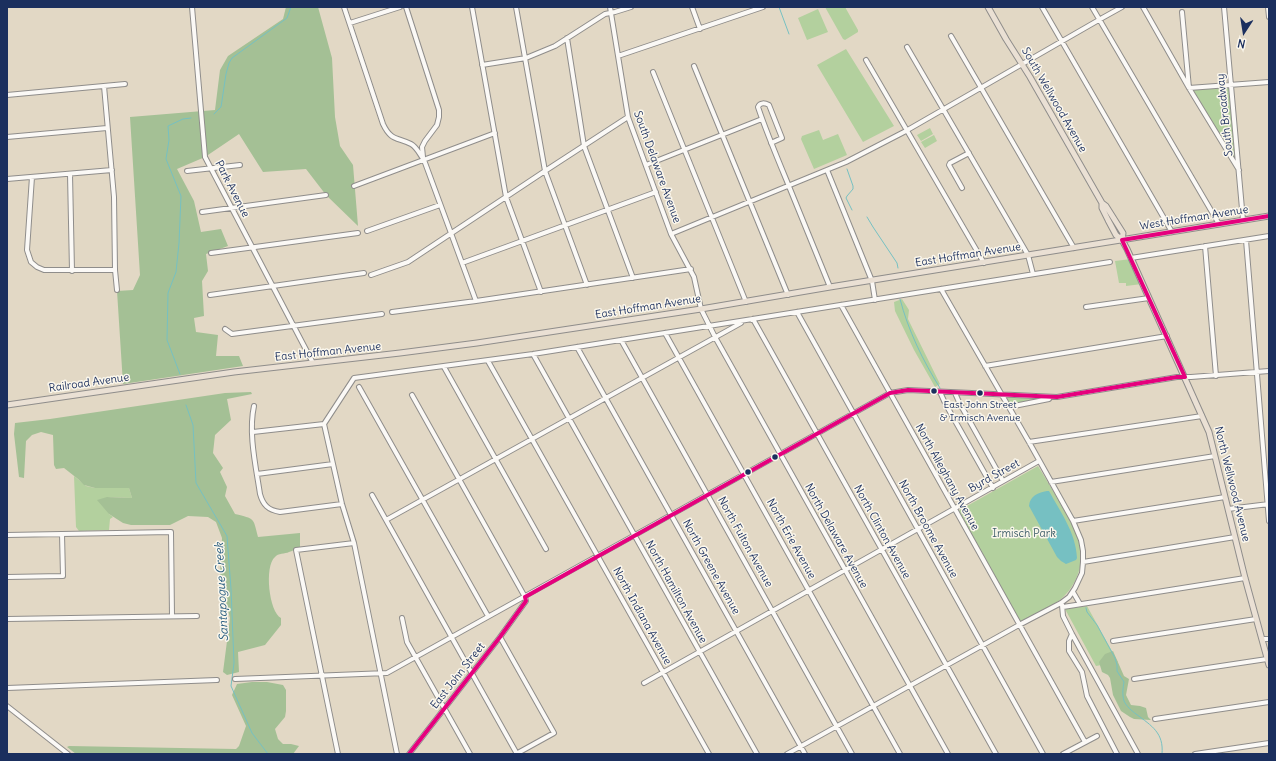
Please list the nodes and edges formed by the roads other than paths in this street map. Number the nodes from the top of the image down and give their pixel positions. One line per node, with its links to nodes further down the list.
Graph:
1 (192, 7): 57 (street, Park Avenue)
2 (344, 7): 22 (street)
3 (400, 7): 22 (street)
4 (406, 7): 54 (street)
5 (472, 7): 32 (street)
6 (516, 7): 29 (street)
7 (610, 7): 19 (street, South Delaware Avenue)
8 (632, 7): 19 (street)
9 (692, 7): 23 (street)
10 (763, 7): 23 (street)
11 (988, 7): 31 (main road, South Wellwood Avenue)
12 (1042, 7): 26 (street)
13 (1092, 7): 21 (street)
14 (1122, 7): 21 (street)
15 (1143, 7): 40 (street)
16 (1224, 7): 37 (street, South Broadway)
17 (1268, 7): 20 (street)
18 (1182, 12): 40 (street)
19 (611, 13): 25 (street); 28 (street, South Delaware Avenue)
20 (1269, 17)
21 (1099, 19): 26 (street); 80 (street)
22 (350, 23): 54 (street)
23 (700, 29): 28 (street)
24 (951, 36): 39 (street)
25 (566, 38): 29 (street); 51 (street)
26 (1062, 41): 31 (street); 83 (street)
27 (908, 47): 42 (street)
28 (618, 56): 43 (street, South Delaware Avenue)
29 (526, 58): 32 (street); 60 (street)
30 (866, 60): 46 (street)
31 (1023, 64): 39 (street); 89 (main road, South Wellwood Avenue)
32 (482, 65): 47 (street)
33 (694, 66): 48 (street)
34 (653, 72): 52 (street)
35 (1269, 82): 37 (street)
36 (125, 84): 38 (street)
37 (1231, 85): 40 (street); 62 (street, South Broadway)
38 (104, 86): 41 (street); 45 (street)
39 (981, 88): 42 (street); 93 (street)
40 (1189, 88): 62 (street)
41 (7, 95)
42 (944, 109): 46 (street); 53 (street)
43 (628, 117): 51 (street); 56 (street, South Delaware Avenue)
44 (762, 119): 48 (street); 50 (street); 50 (street)
45 (107, 128): 49 (street); 58 (street)
46 (907, 130): 59 (street); 100 (street)
47 (495, 133): 54 (street); 71 (street)
48 (723, 135): 52 (street); 72 (street)
49 (7, 137)
50 (771, 143): 67 (street)
51 (584, 146): 60 (street); 75 (street)
52 (684, 150): 56 (street); 78 (street)
53 (969, 153): 68 (street); 96 (street)
54 (424, 160): 66 (street); 73 (street)
55 (240, 164): 57 (street)
56 (646, 165): 69 (street, South Delaware Avenue)
57 (210, 169): 61 (street); 74 (street, Park Avenue)
58 (112, 170): 63 (street); 102 (street)
59 (827, 170): 67 (street); 108 (street)
60 (545, 171): 71 (street); 81 (street)
61 (187, 172)
62 (1240, 172): 79 (street, South Broadway)
63 (70, 174): 64 (street); 103 (street)
64 (32, 177): 65 (street); 103 (street)
65 (7, 179)
66 (354, 186)
67 (789, 186): 72 (street); 111 (street)
68 (962, 188)
69 (656, 192): 75 (street); 86 (street, South Delaware Avenue)
70 (326, 195): 74 (street)
71 (506, 197): 85 (street); 88 (street)
72 (750, 202): 78 (street); 116 (street)
73 (440, 205): 82 (street); 85 (street)
74 (231, 208): 76 (street); 92 (street, Park Avenue)
75 (607, 210): 81 (street); 107 (street)
76 (202, 212)
77 (1269, 216): 79 (main road, West Hoffman Avenue)
78 (712, 217): 86 (street); 120 (street)
79 (1243, 220): 80 (main road, West Hoffman Avenue)
80 (1219, 224): 83 (main road, West Hoffman Avenue)
81 (565, 225): 88 (street); 109 (street)
82 (367, 231)
83 (1172, 232): 89 (main road, West Hoffman Avenue)
84 (358, 233): 92 (street)
85 (451, 234): 99 (street); 105 (street)
86 (671, 234): 101 (street, South Delaware Avenue)
87 (1269, 236): 90 (street)
88 (522, 240): 99 (street); 114 (street)
89 (1122, 240): 93 (main road, East Hoffman Avenue); 94 (main road, South Wellwood Avenue)
90 (1246, 240): 91 (street); 143 (street)
91 (1205, 246): 97 (street); 144 (street)
92 (252, 248): 95 (street); 110 (street, Park Avenue)
93 (1074, 248): 96 (main road, East Hoffman Avenue)
94 (1127, 249): 97 (main road, North Wellwood Avenue)
95 (211, 253)
96 (1028, 255): 100 (main road, East Hoffman Avenue); 106 (street)
97 (1131, 258): 117 (main road, North Wellwood Avenue)
98 (1110, 262): 106 (street)
99 (462, 263): 119 (street)
100 (984, 263): 108 (main road, East Hoffman Avenue)
101 (691, 269): 107 (street); 123 (street, South Delaware Avenue)
102 (115, 270): 103 (street); 113 (street)
103 (72, 271)
104 (364, 273): 110 (street)
105 (372, 274)
106 (1033, 274): 112 (street)
107 (633, 278): 109 (street)
108 (872, 281): 111 (main road, East Hoffman Avenue); 118 (street)
109 (587, 285): 114 (street)
110 (273, 287): 115 (street); 128 (street, Park Avenue)
111 (830, 287): 116 (main road, East Hoffman Avenue)
112 (941, 289): 118 (street); 140 (street)
113 (117, 290)
114 (541, 292): 119 (street)
115 (210, 295)
116 (788, 295): 120 (main road, East Hoffman Avenue)
117 (1149, 298): 122 (street); 132 (main road, North Wellwood Avenue)
118 (875, 300): 121 (street)
119 (476, 301): 124 (street)
120 (746, 302): 123 (main road, East Hoffman Avenue)
121 (841, 305): 125 (street); 150 (street, North Alleghany Avenue)
122 (1086, 307)
123 (701, 309): 129 (street, South Delaware Avenue); 139 (main road, East Hoffman Avenue)
124 (392, 312)
125 (797, 312): 127 (street); 159 (street, North Broome Avenue)
126 (382, 314): 128 (street)
127 (753, 319): 129 (street); 133 (street); 164 (street, North Clinton Avenue)
128 (293, 326): 130 (street); 139 (street, Park Avenue)
129 (710, 326): 131 (street); 133 (street, North Delaware Avenue)
130 (225, 329)
131 (665, 333): 134 (street); 137 (street, North Erie Avenue)
132 (1166, 336): 140 (street); 145 (main road, North Wellwood Avenue)
133 (715, 337): 137 (street); 167 (street, North Delaware Avenue)
134 (621, 340): 135 (street); 146 (street, North Fulton Avenue)
135 (577, 347): 136 (street); 155 (street, North Greene Avenue)
136 (533, 354): 138 (street); 161 (street, North Hamilton Avenue)
137 (679, 358): 146 (street); 173 (street, North Erie Avenue)
138 (488, 361): 141 (street); 165 (street, North Indiana Avenue)
139 (312, 363): 147 (main road, East Hoffman Avenue)
140 (985, 366): 153 (street)
141 (444, 367): 162 (street); 169 (street)
142 (1269, 371): 143 (street)
143 (1257, 372): 144 (street); 183 (street)
144 (1216, 376): 145 (street)
145 (1185, 377): 154 (street); 160 (main road, North Wellwood Avenue)
146 (642, 378): 155 (street); 178 (street, North Fulton Avenue)
147 (175, 380): 156 (main road, Railroad Avenue)
148 (359, 387): 181 (street)
149 (940, 392): 150 (street); 151 (street); 177 (street)
150 (890, 393): 159 (street); 184 (street, North Alleghany Avenue)
151 (955, 393): 153 (street); 175 (street)
152 (412, 395): 174 (street)
153 (1002, 395): 154 (street); 158 (street)
154 (1057, 397): 158 (street)
155 (606, 399): 161 (street); 186 (street, North Greene Avenue)
156 (7, 405)
157 (254, 406): 163 (street)
158 (1009, 407): 166 (street)
159 (853, 413): 164 (street); 190 (street, North Broome Avenue)
160 (1202, 416): 166 (street); 168 (main road, North Wellwood Avenue)
161 (569, 419): 165 (street); 193 (street, North Hamilton Avenue)
162 (324, 424): 163 (street); 171 (street)
163 (253, 432): 172 (street)
164 (817, 434): 167 (street); 197 (street, North Clinton Avenue)
165 (532, 439): 169 (street); 198 (street, North Indiana Avenue)
166 (1029, 442): 170 (street)
167 (780, 454): 173 (street); 200 (street, North Delaware Avenue)
168 (1215, 456): 176 (street); 180 (main road, North Wellwood Avenue)
169 (496, 460): 174 (street); 196 (street)
170 (1039, 461): 175 (street, Byrd Street); 176 (street)
171 (333, 464): 172 (street); 182 (street)
172 (257, 474): 182 (street)
173 (744, 474): 178 (street); 203 (street, North Erie Avenue)
174 (459, 480): 181 (street); 205 (street)
175 (1003, 481): 177 (street, Byrd Street)
176 (1051, 482): 188 (street)
177 (993, 488): 184 (street, Byrd Street)
178 (708, 494): 186 (street); 208 (street, North Fulton Avenue)
179 (372, 495): 187 (street)
180 (1225, 497): 185 (main road, North Wellwood Avenue); 188 (street)
181 (423, 500): 187 (street); 211 (street)
182 (342, 504): 195 (street)
183 (1268, 504): 185 (street); 189 (street)
184 (954, 509): 190 (street, Byrd Street); 215 (street, North Alleghany Avenue)
185 (1228, 509): 194 (main road, North Wellwood Avenue)
186 (672, 515): 193 (street); 216 (street, North Greene Avenue)
187 (386, 520): 218 (street)
188 (1073, 521): 199 (street)
189 (1269, 521)
190 (918, 529): 197 (street, Byrd Street); 223 (street, North Broome Avenue)
191 (62, 534): 192 (street); 201 (street); 209 (street)
192 (7, 536)
193 (635, 536): 198 (street); 224 (street, North Hamilton Avenue)
194 (1235, 537): 199 (street); 202 (main road, North Wellwood Avenue)
195 (354, 543): 231 (street); 232 (street)
196 (546, 549)
197 (882, 549): 200 (street, Byrd Street); 228 (street, North Clinton Avenue)
198 (598, 556): 205 (street); 230 (street, North Indiana Avenue)
199 (1083, 562): 204 (street)
200 (845, 570): 203 (street, Byrd Street); 237 (street, North Delaware Avenue)
201 (7, 578)
202 (1245, 578): 206 (street); 214 (main road, North Wellwood Avenue)
203 (809, 590): 208 (street, Byrd Street); 241 (street, North Erie Avenue)
204 (1073, 592): 206 (street); 207 (street)
205 (525, 597): 211 (street); 219 (street, East John Street)
206 (1080, 604): 207 (street)
207 (1062, 605): 215 (street); 217 (street)
208 (772, 610): 216 (street, Byrd Street); 244 (street, North Fulton Avenue)
209 (172, 616): 210 (street); 213 (street)
210 (197, 616)
211 (488, 616): 218 (street)
212 (402, 618): 225 (street)
213 (7, 619)
214 (1256, 619): 220 (main road, North Wellwood Avenue); 222 (street)
215 (1019, 625): 223 (street); 246 (street, North Alleghany Avenue)
216 (737, 630): 224 (street, Byrd Street); 248 (street, North Greene Avenue)
217 (1072, 634): 265 (street); 266 (street)
218 (452, 637): 225 (street); 229 (street)
219 (500, 637): 229 (street, East John Street); 254 (street)
220 (1262, 639): 221 (street); 226 (main road, North Wellwood Avenue)
221 (1269, 639)
222 (1113, 641)
223 (982, 646): 228 (street); 263 (street, North Broome Avenue)
224 (699, 651): 230 (street, Byrd Street); 256 (street, North Hamilton Avenue)
225 (415, 658): 231 (street); 242 (street)
226 (1267, 659): 227 (main road, North Wellwood Avenue); 234 (street)
227 (1269, 665)
228 (946, 666): 237 (street); 262 (street, North Clinton Avenue)
229 (471, 672): 242 (street, East John Street); 254 (street)
230 (662, 672): 236 (street, Byrd Street); 255 (street, North Indiana Avenue)
231 (381, 673): 232 (street); 251 (street)
232 (321, 676): 233 (street); 250 (street)
233 (235, 679)
234 (1134, 679)
235 (217, 680): 238 (street)
236 (644, 683)
237 (910, 686): 241 (street); 261 (street, North Delaware Avenue)
238 (7, 688)
239 (1269, 702): 243 (street)
240 (7, 706): 249 (street)
241 (873, 706): 244 (street); 260 (street, North Erie Avenue)
242 (444, 708): 252 (street, East John Street); 253 (street)
243 (1155, 719)
244 (837, 726): 248 (street); 259 (street, North Fulton Avenue)
245 (1096, 736): 246 (street)
246 (1085, 742): 264 (street)
247 (1269, 743): 267 (street)
248 (801, 747): 257 (street); 258 (street, North Greene Avenue)
249 (68, 754)
250 (338, 754)
251 (397, 754)
252 (409, 754)
253 (470, 754)
254 (517, 754)
255 (709, 754)
256 (757, 754)
257 (787, 754)
258 (805, 754)
259 (852, 754)
260 (900, 754)
261 (948, 754)
262 (996, 754)
263 (1043, 754)
264 (1063, 754)
265 (1117, 754)
266 (1138, 754)
267 (1195, 754)

